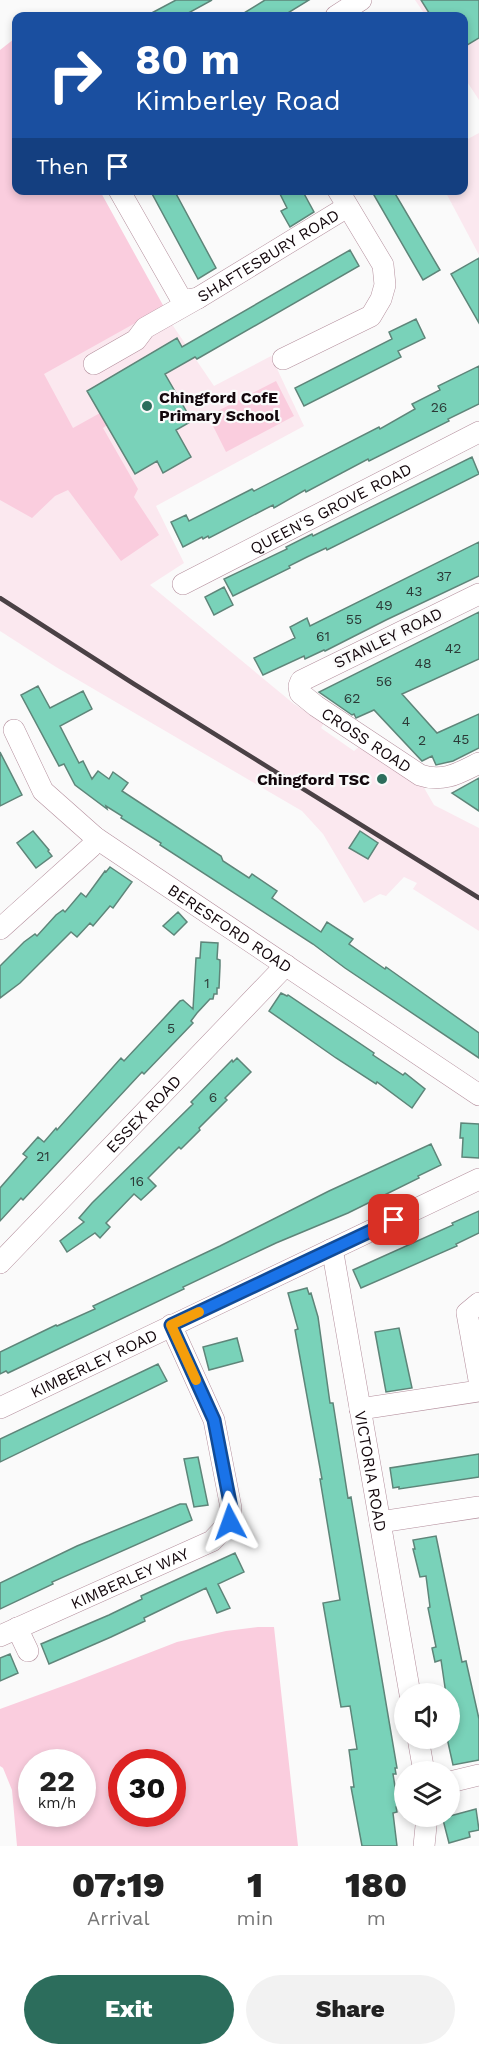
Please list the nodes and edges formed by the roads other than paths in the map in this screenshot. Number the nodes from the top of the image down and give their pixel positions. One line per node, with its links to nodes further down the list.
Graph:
1 (361, 0): 2 (street)
2 (342, 12)
3 (122, 195): 5 (street)
4 (343, 199): 5 (street, SHAFTESBURY ROAD); 6 (street)
5 (192, 299): 7 (street, SHAFTESBURY ROAD)
6 (283, 359)
7 (94, 364)
8 (479, 432): 9 (street, QUEEN'S GROVE ROAD)
9 (183, 584)
10 (479, 594): 11 (street, STANLEY ROAD)
11 (299, 686): 13 (street, CROSS ROAD)
12 (14, 730): 14 (street, BERESFORD ROAD)
13 (479, 763)
14 (96, 838): 15 (street); 16 (street, BERESFORD ROAD)
15 (0, 929)
16 (285, 965): 17 (street, BERESFORD ROAD); 20 (street, ESSEX ROAD)
17 (479, 1095)
18 (479, 1179): 19 (street, KIMBERLEY ROAD)
19 (330, 1250): 22 (street, KIMBERLEY ROAD); 26 (street, VICTORIA ROAD)
20 (0, 1263)
21 (479, 1303): 23 (street)
22 (171, 1325): 25 (street, KIMBERLEY ROAD); 29 (street, KIMBERLEY WAY)
23 (479, 1380)
24 (479, 1391): 26 (street)
25 (0, 1408)
26 (360, 1409): 28 (street, VICTORIA ROAD)
27 (479, 1507): 28 (street)
28 (380, 1522): 31 (street, VICTORIA ROAD)
29 (8, 1632): 30 (street)
30 (28, 1651)
31 (408, 1683)
32 (479, 1775): 33 (street)
33 (460, 1780)
34 (426, 1827): 35 (street)
35 (424, 1846)

